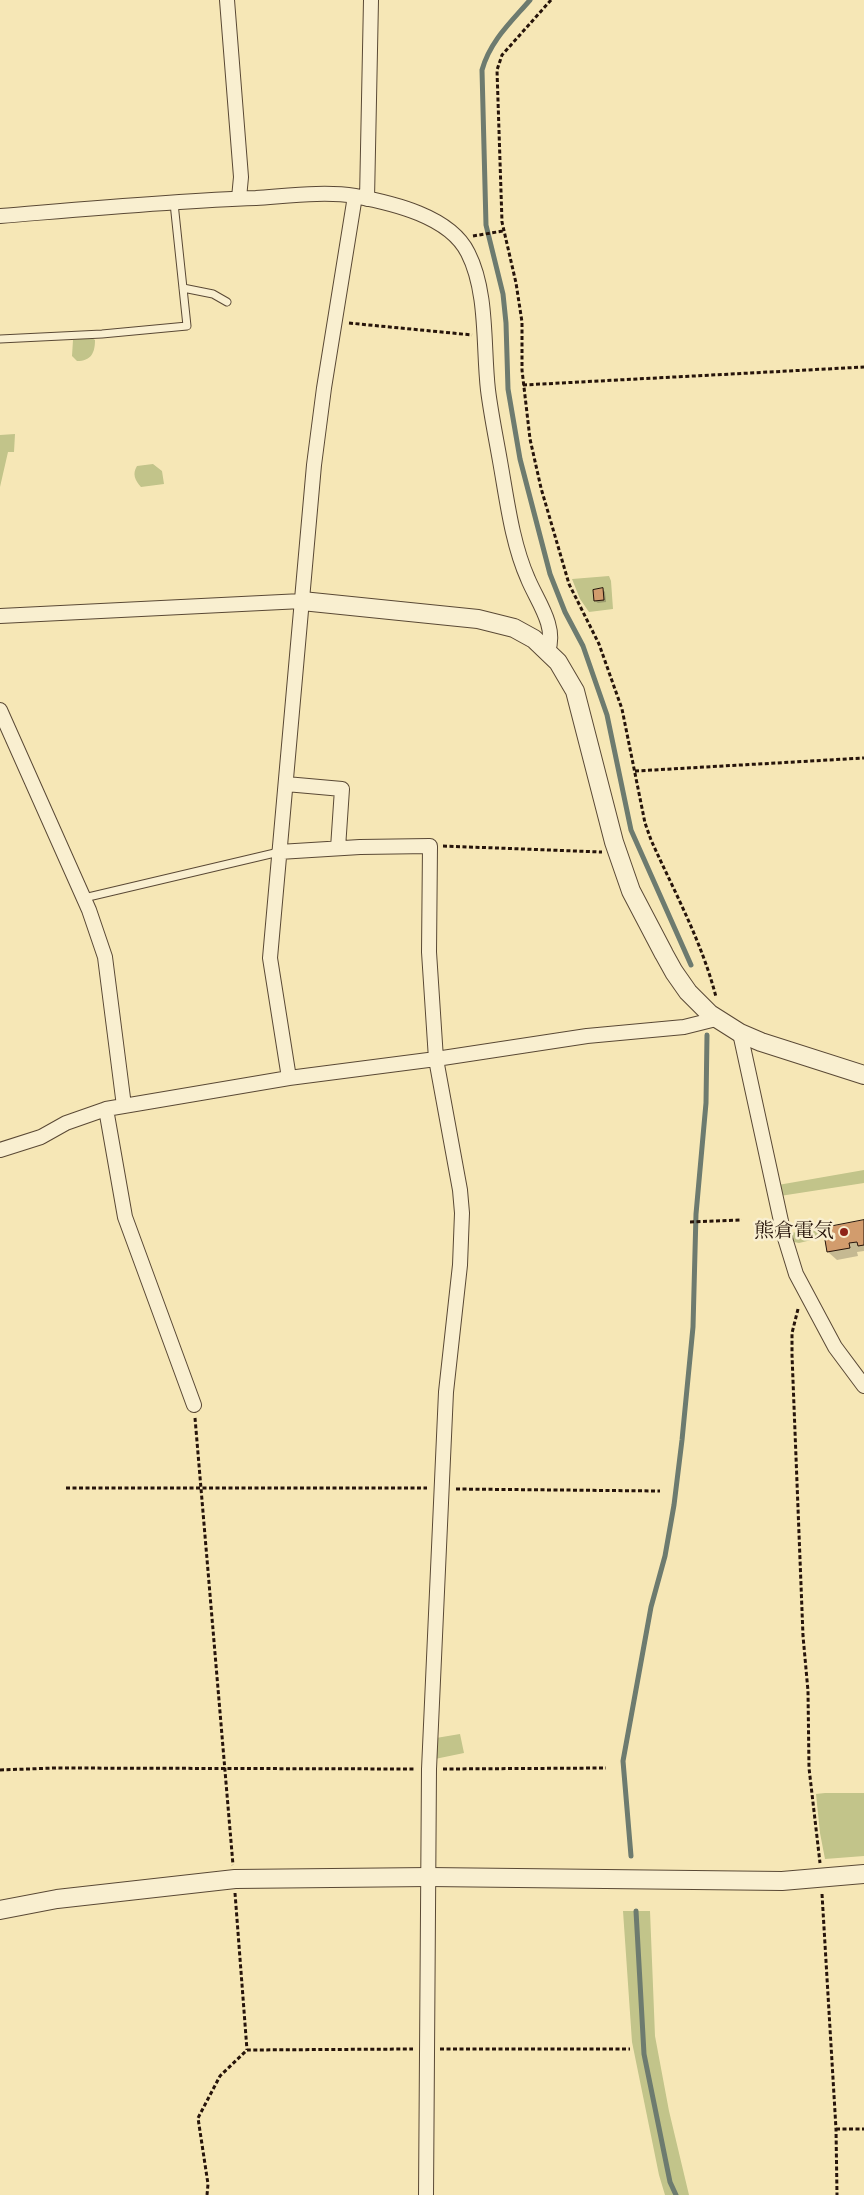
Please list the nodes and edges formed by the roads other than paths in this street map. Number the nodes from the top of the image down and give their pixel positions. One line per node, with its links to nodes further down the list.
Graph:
1 (227, 0): 3 (street)
2 (371, 0): 4 (street)
3 (239, 198): 4 (street); 5 (street)
4 (361, 198): 10 (street); 12 (street)
5 (174, 203): 6 (street); 7 (lane)
6 (0, 216)
7 (183, 288): 8 (lane); 9 (lane)
8 (227, 302)
9 (0, 339)
10 (302, 601): 11 (street); 12 (street); 14 (street)
11 (0, 616)
12 (548, 651): 18 (street)
13 (0, 710): 17 (street)
14 (286, 784): 15 (street); 16 (street)
15 (338, 848): 16 (street); 20 (street)
16 (279, 852): 17 (lane); 22 (street)
17 (84, 898): 23 (street)
18 (716, 1019): 19 (street); 20 (street)
19 (740, 1033): 21 (street); 26 (street)
20 (436, 1059): 22 (street); 29 (street)
21 (864, 1075)
22 (289, 1078): 23 (street)
23 (124, 1106): 24 (street)
24 (106, 1109): 25 (street); 27 (street)
25 (0, 1150)
26 (864, 1386)
27 (194, 1405)
28 (864, 1874): 29 (street)
29 (428, 1877): 30 (street); 31 (street)
30 (0, 1910)
31 (426, 2195)

